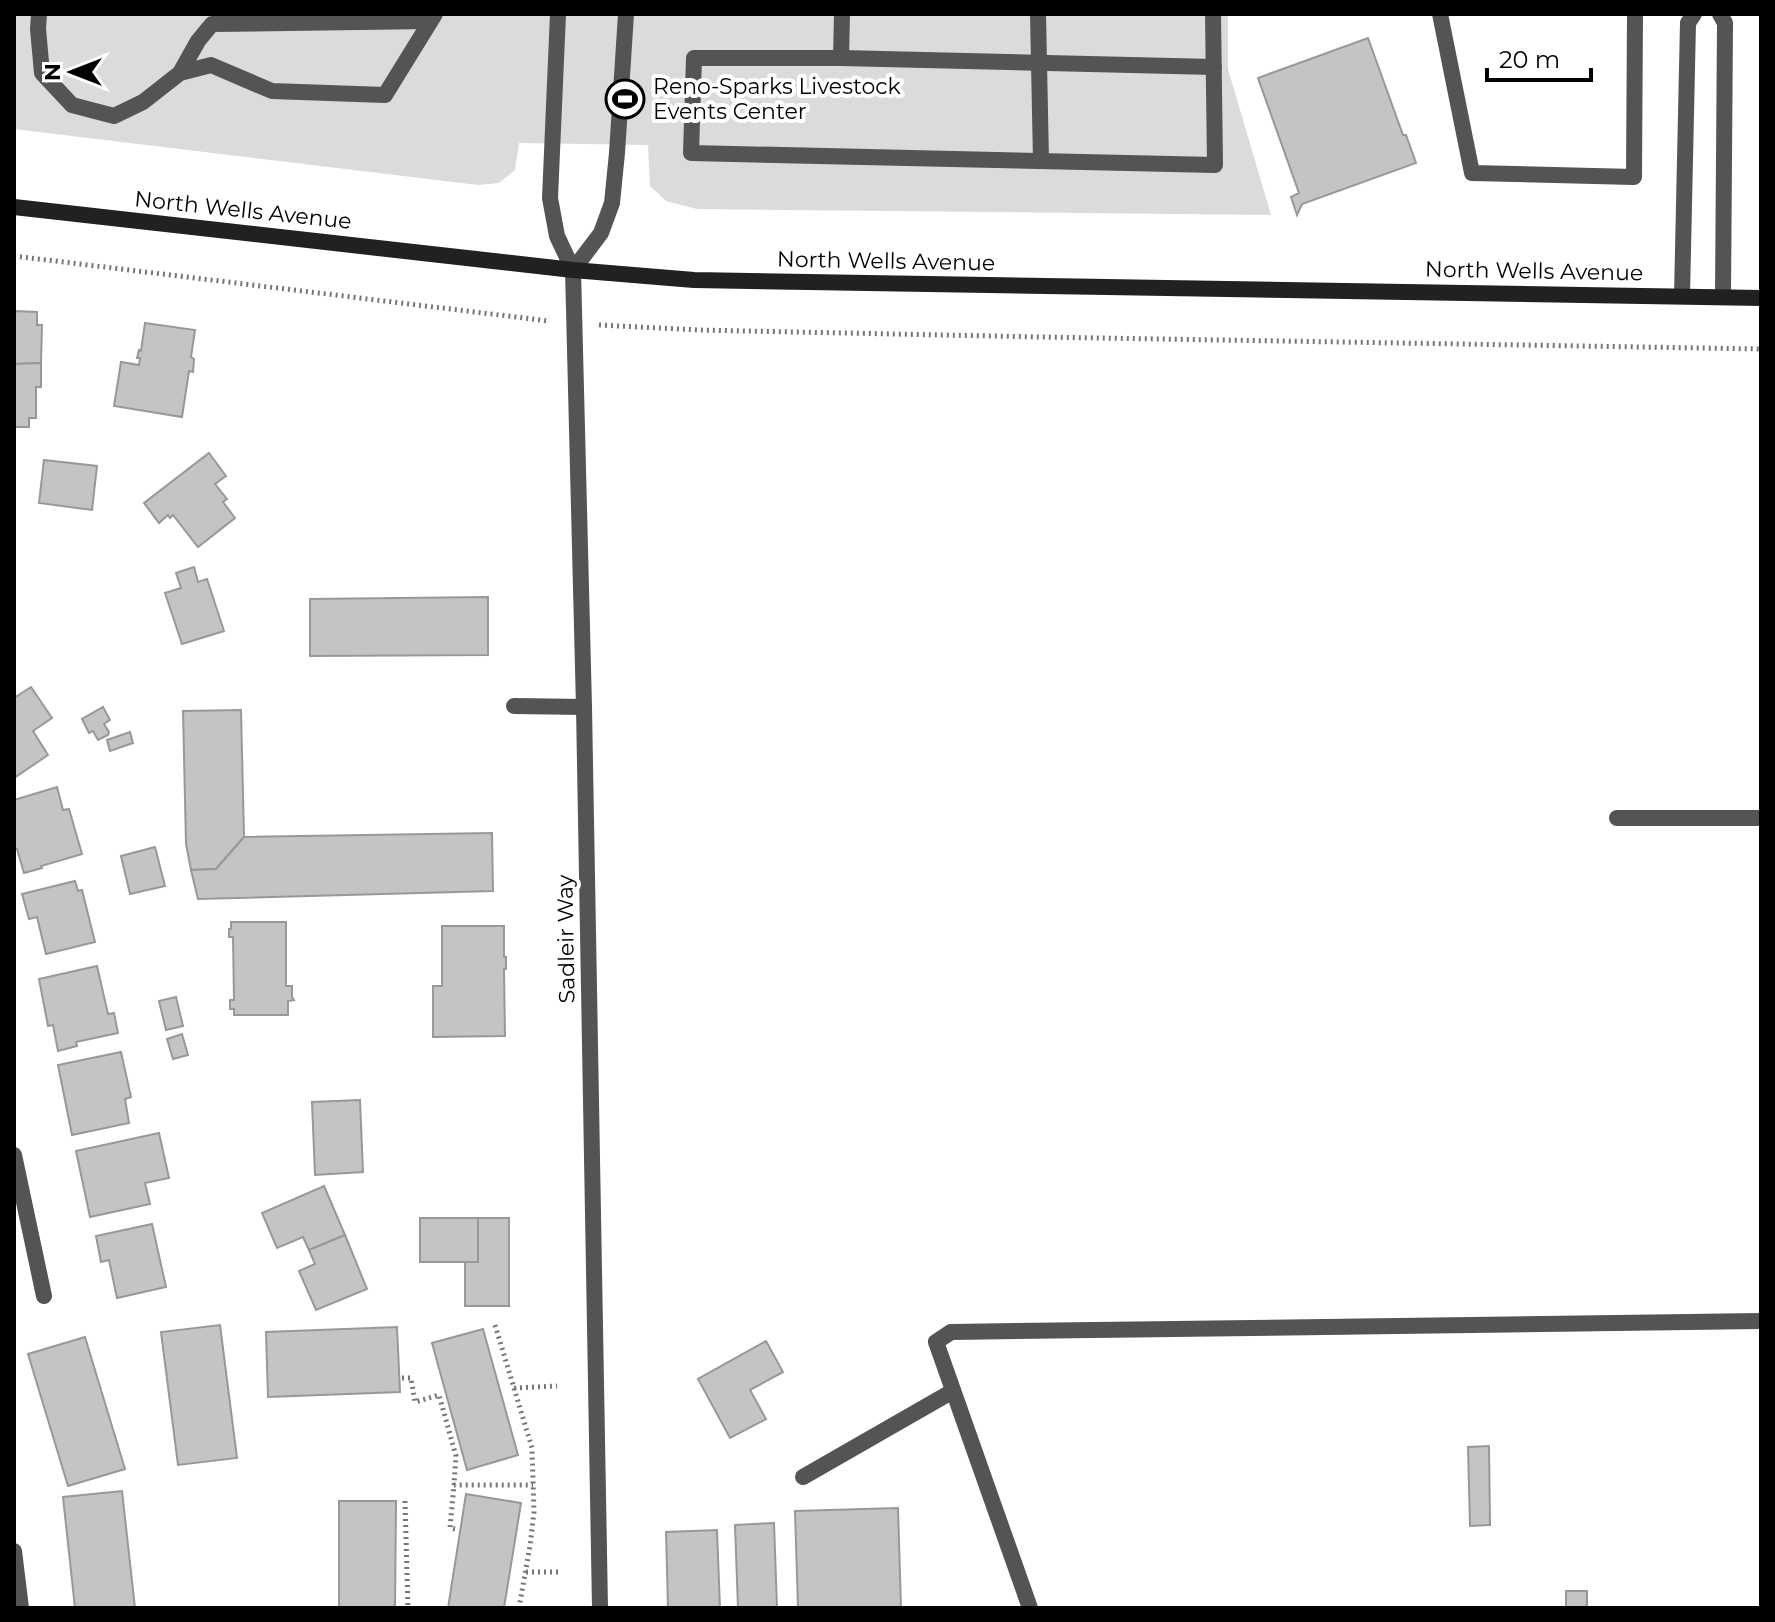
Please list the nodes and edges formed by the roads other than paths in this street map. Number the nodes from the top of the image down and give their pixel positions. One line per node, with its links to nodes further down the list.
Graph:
1 (39, 14): 15 (street)
2 (558, 14): 18 (street)
3 (626, 14): 18 (street)
4 (842, 14): 12 (street)
5 (1038, 14): 13 (street)
6 (1213, 14): 14 (street)
7 (1440, 14): 8 (street)
8 (1635, 14)
9 (1694, 14): 19 (street)
10 (1720, 14): 20 (street)
11 (432, 18): 15 (street); 15 (street)
12 (841, 58): 13 (street); 16 (street)
13 (1040, 63): 14 (street); 16 (street)
14 (1214, 67): 16 (street)
15 (180, 73)
16 (1041, 161)
17 (14, 207): 18 (main road, North Wells Avenue)
18 (573, 270): 19 (main road, North Wells Avenue); 23 (street, Sadleir Way)
19 (1682, 296): 20 (main road, North Wells Avenue)
20 (1723, 296): 21 (main road, North Wells Avenue)
21 (1761, 298)
22 (514, 706): 23 (street)
23 (584, 707): 33 (street, Sadleir Way)
24 (1617, 818): 25 (street)
25 (1761, 818)
26 (14, 1155): 27 (street)
27 (44, 1296)
28 (1761, 1321): 29 (street)
29 (953, 1391): 30 (street); 34 (street)
30 (803, 1477)
31 (14, 1551): 32 (street)
32 (21, 1608)
33 (600, 1608)
34 (1030, 1608)

